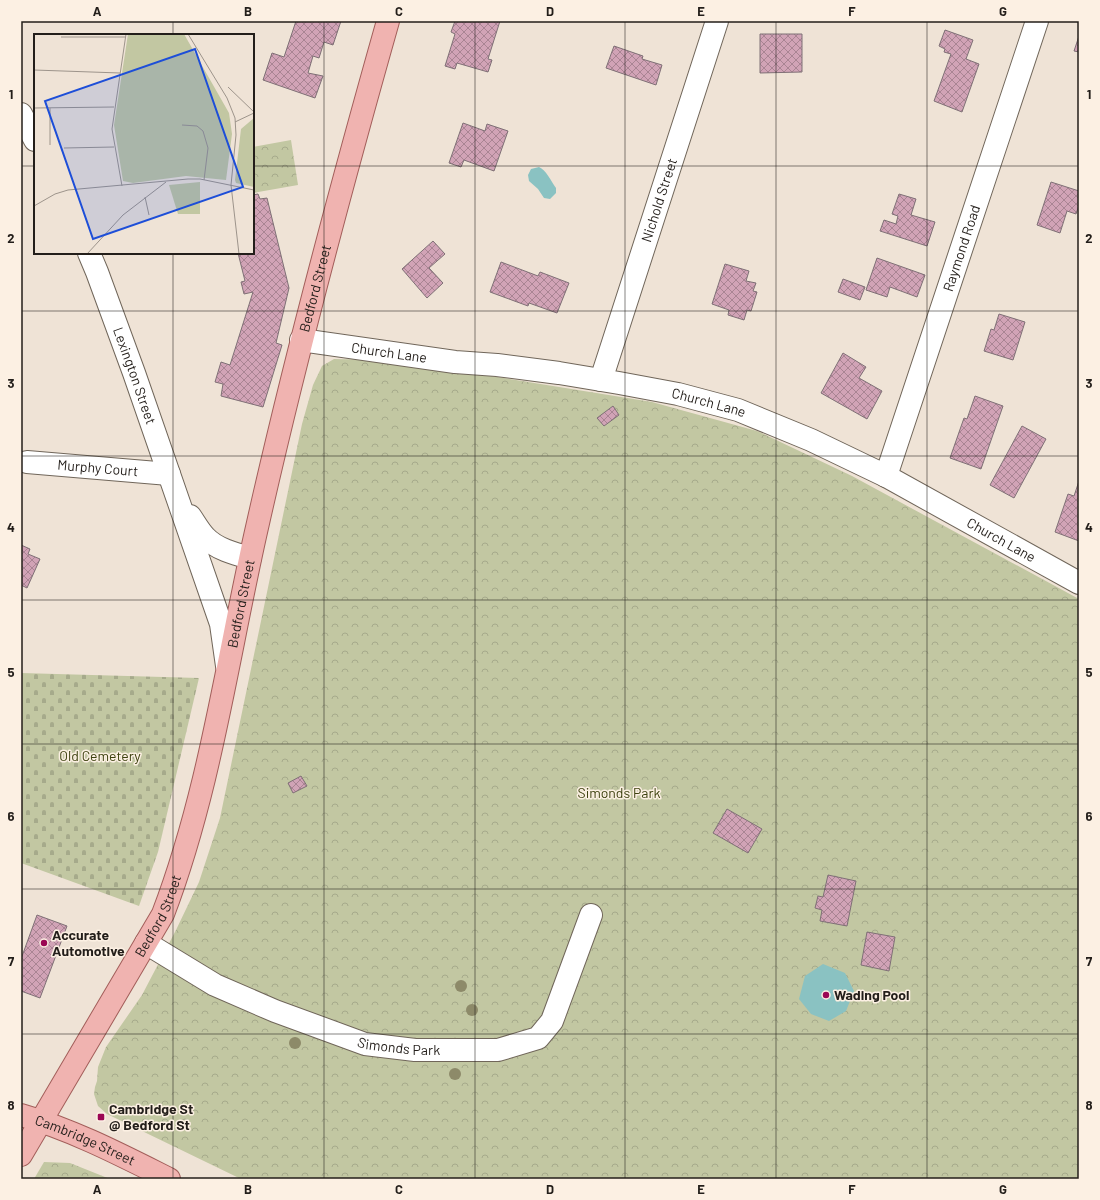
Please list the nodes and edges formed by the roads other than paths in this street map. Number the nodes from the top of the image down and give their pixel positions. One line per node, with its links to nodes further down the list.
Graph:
1 (388, 21): 7 (main road, Bedford Street)
2 (717, 21): 8 (street, Nichold Street)
3 (1037, 21): 11 (street, Raymond Road)
4 (21, 114): 5 (street)
5 (34, 138)
6 (89, 254): 10 (street, Lexington Street)
7 (301, 340): 8 (street, Church Lane); 13 (main road, Bedford Street)
8 (600, 380): 11 (street, Church Lane)
9 (27, 462): 10 (street, Murphy Court)
10 (169, 474): 12 (street, Lexington Street)
11 (886, 476): 14 (street, Church Lane)
12 (179, 500): 13 (street, Lexington Street); 15 (street, Lexington Street)
13 (250, 558): 15 (main road, Bedford Street)
14 (1079, 583)
15 (227, 671): 17 (main road, Bedford Street)
16 (591, 915): 17 (street, Simonds Park)
17 (146, 943): 18 (main road, Bedford Street)
18 (31, 1118): 19 (main road, Bedford Street); 20 (main road, Cambridge Street)
19 (21, 1155)
20 (169, 1179)

